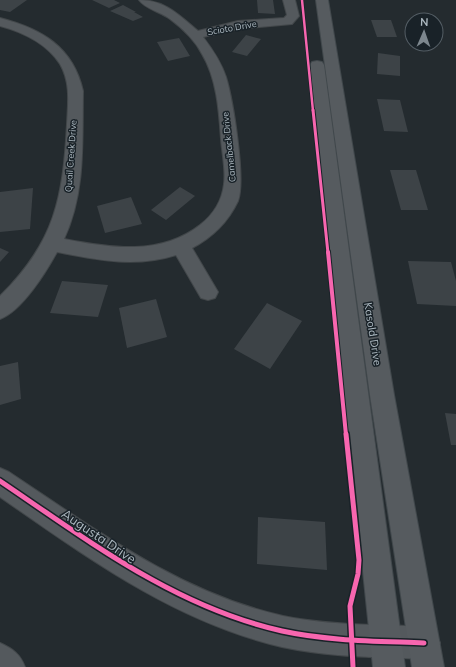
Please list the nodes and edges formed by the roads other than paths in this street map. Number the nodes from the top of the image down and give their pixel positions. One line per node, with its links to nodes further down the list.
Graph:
1 (146, 0): 6 (street, Camelback Drive)
2 (289, 0): 6 (street, Scioto Drive)
3 (309, 0): 12 (main road, Kasold Drive)
4 (322, 0): 13 (main road, Kasold Drive)
5 (0, 22): 7 (street, Quail Creek Drive)
6 (196, 35): 8 (street, Camelback Drive)
7 (52, 244): 8 (street, Camelback Drive); 10 (street, Quail Creek Drive)
8 (180, 245): 9 (street)
9 (208, 292)
10 (0, 310)
11 (0, 481): 12 (street, Augusta Drive)
12 (388, 654): 13 (street, Augusta Drive)
13 (426, 655)
14 (0, 659): 15 (street)
15 (9, 667)

